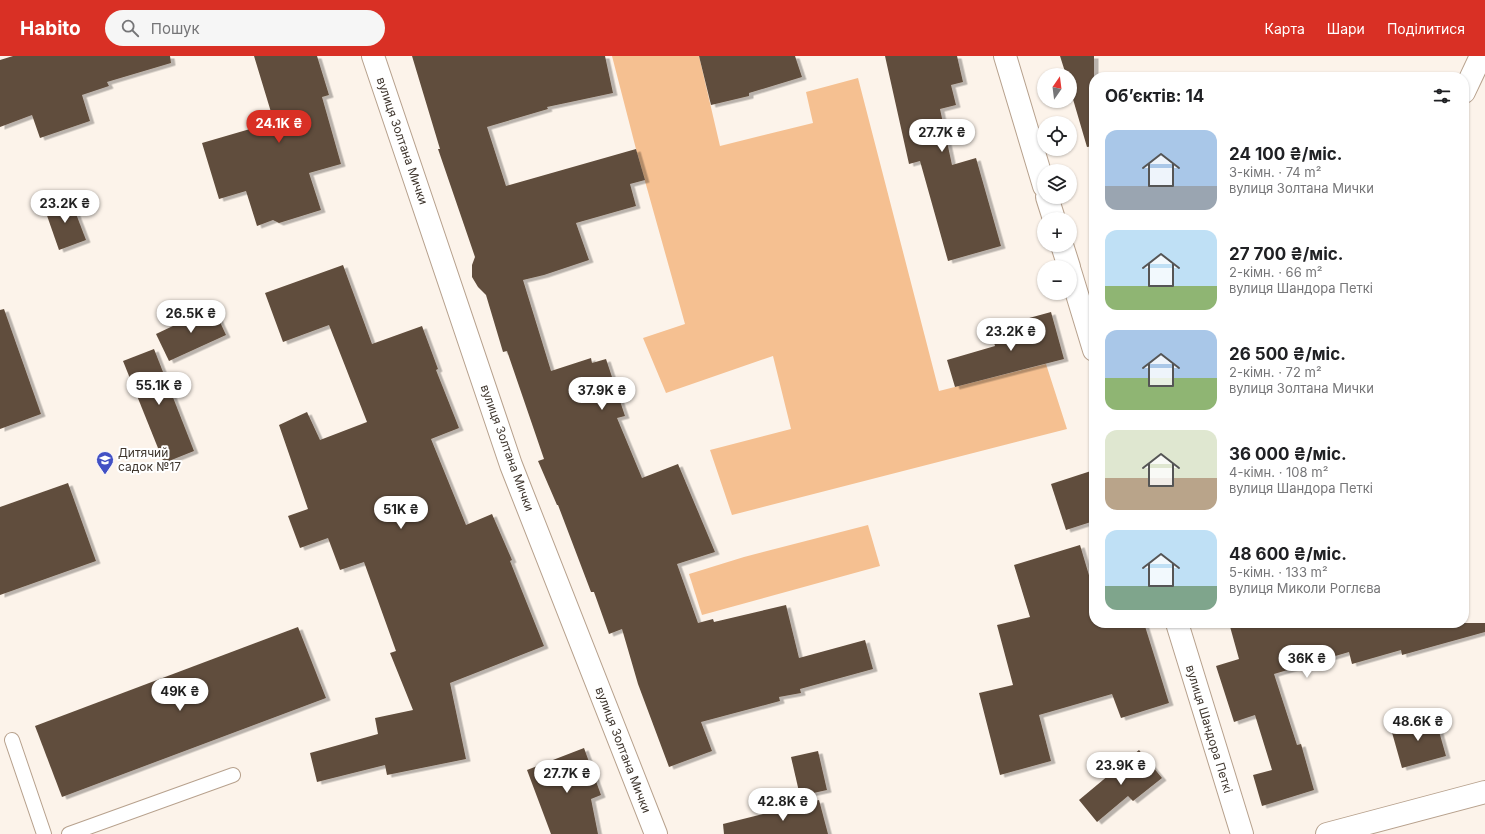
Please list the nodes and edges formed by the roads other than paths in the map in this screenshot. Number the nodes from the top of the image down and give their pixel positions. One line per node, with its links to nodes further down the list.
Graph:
1 (373, 56): 14 (street, вулиця Золтана Мички)
2 (1005, 56): 5 (street)
3 (1481, 56): 4 (street)
4 (1469, 81)
5 (1037, 164)
6 (1077, 294): 7 (street)
7 (1089, 334)
8 (1179, 628): 15 (street, вулиця Шандора Петкі)
9 (12, 740): 12 (lane)
10 (233, 775): 13 (lane)
11 (1485, 792): 16 (street)
12 (44, 834)
13 (69, 834)
14 (656, 834)
15 (1242, 834)
16 (1327, 834)

